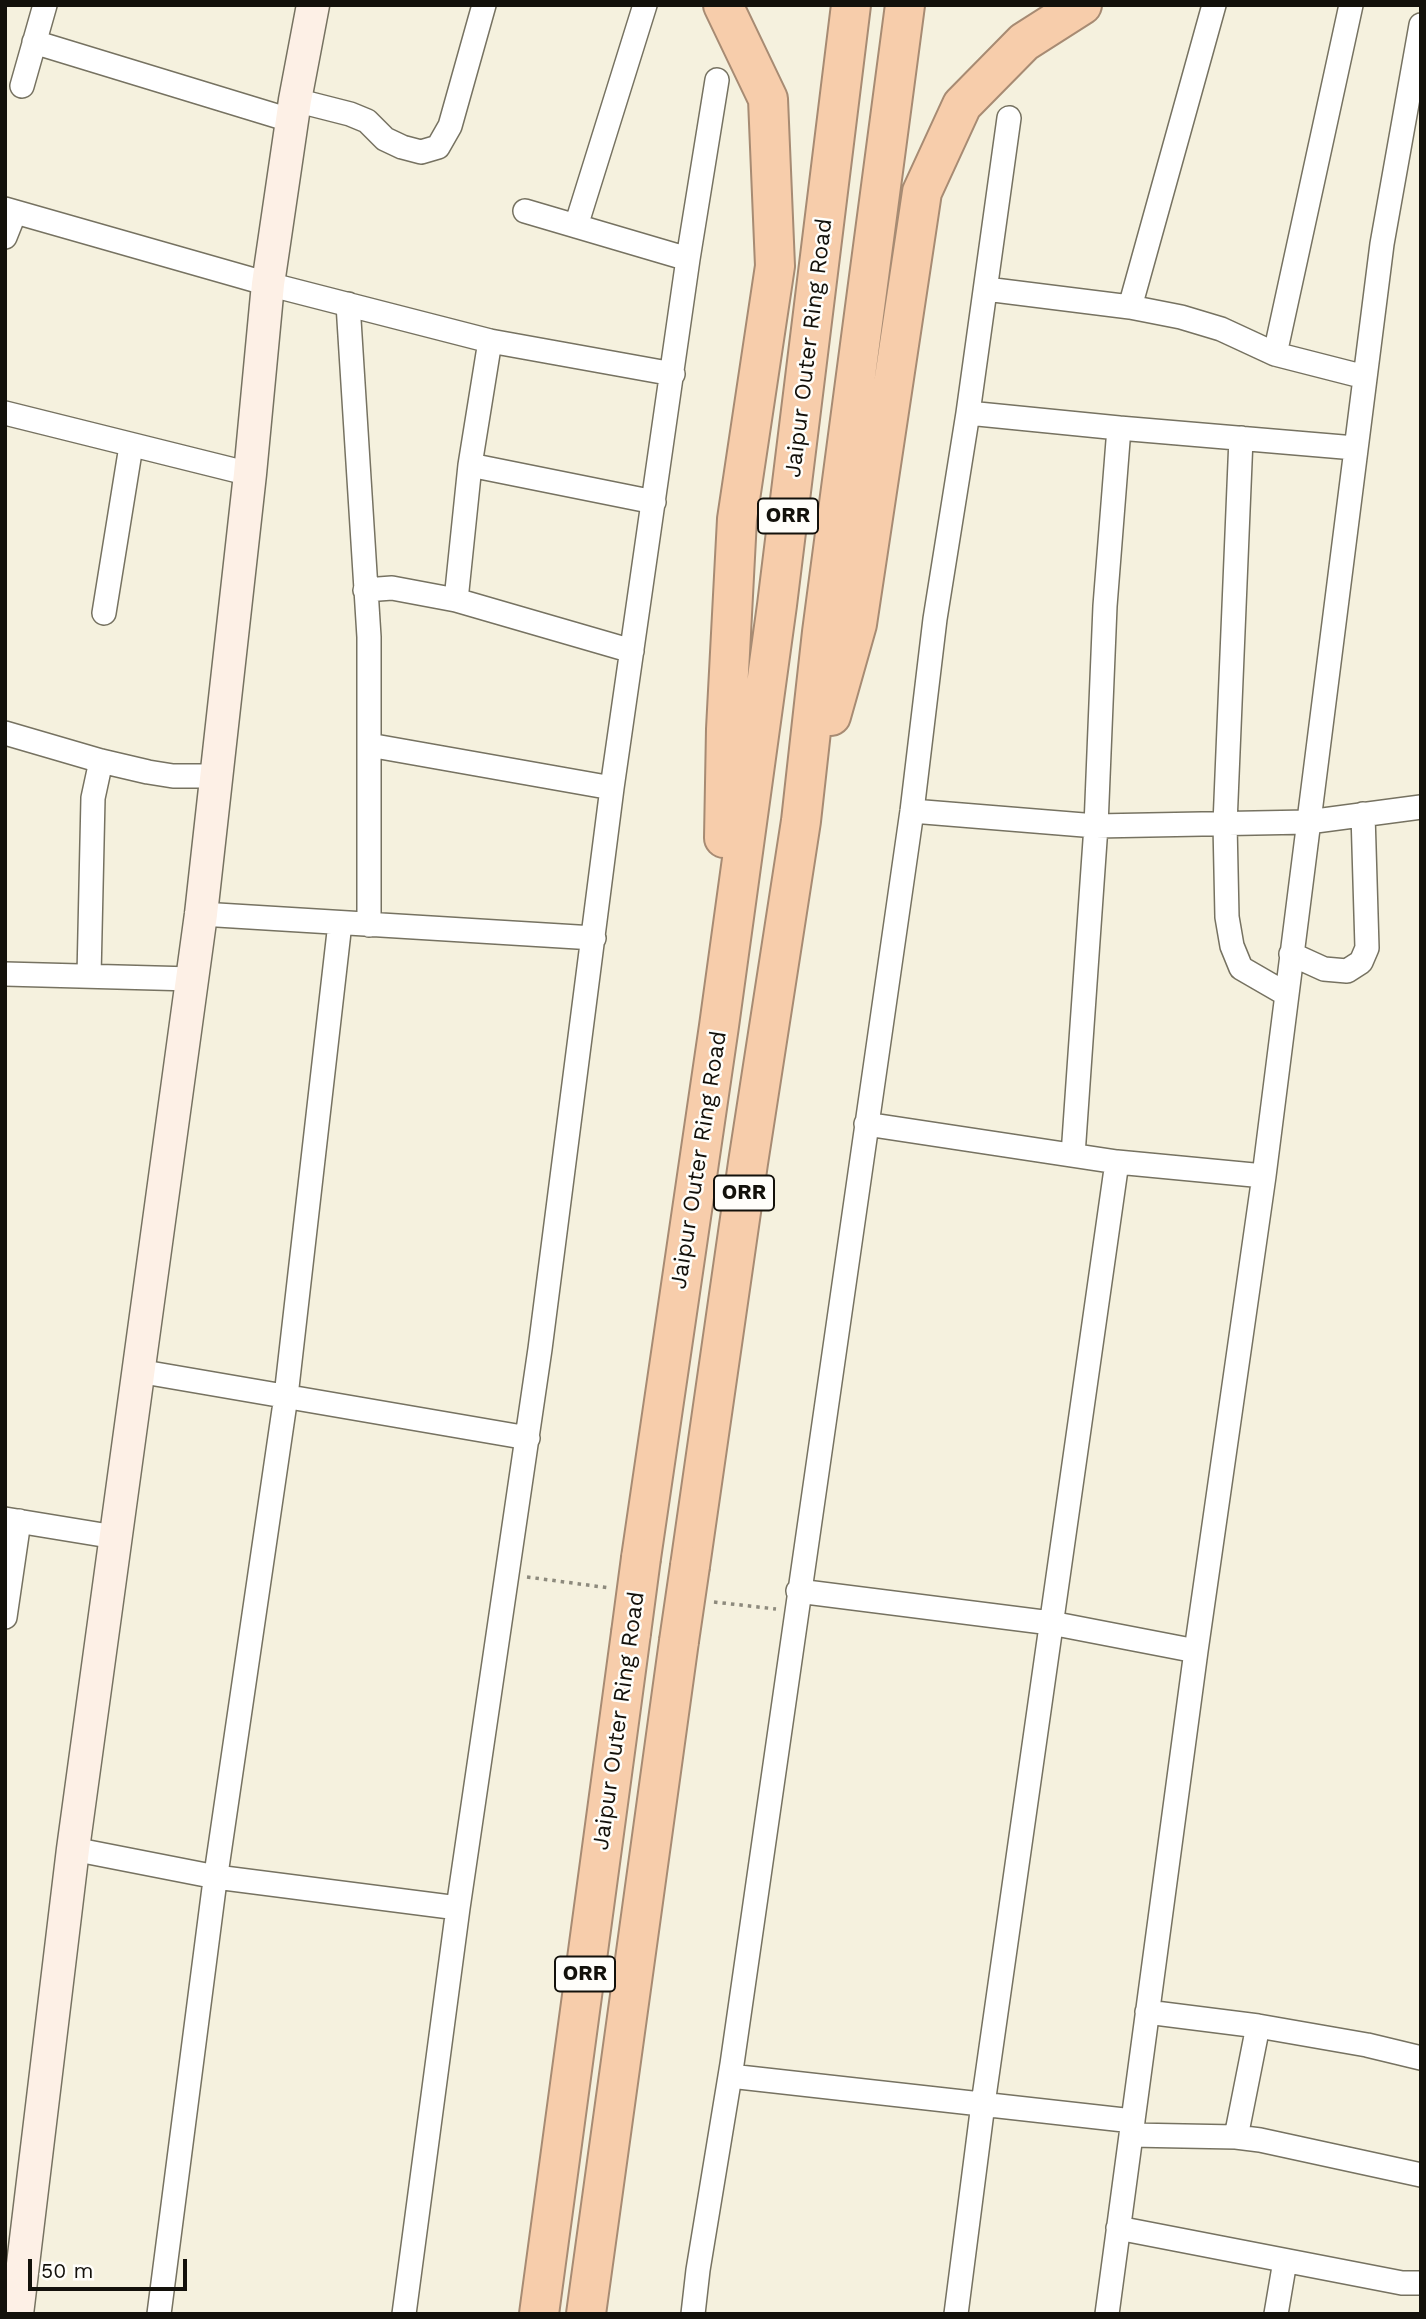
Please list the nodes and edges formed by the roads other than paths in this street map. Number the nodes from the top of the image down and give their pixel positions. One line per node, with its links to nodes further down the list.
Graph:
1 (45, 5): 12 (street)
2 (313, 5): 15 (street)
3 (484, 5): 15 (street)
4 (645, 5): 19 (street)
5 (723, 5): 64 (highway)
6 (851, 5): 64 (highway, Jaipur Outer Ring Road / ORR)
7 (1082, 5): 51 (highway)
8 (1214, 5): 25 (street)
9 (1351, 5): 27 (street)
10 (903, 14): 51 (highway)
11 (1421, 25): 29 (street)
12 (34, 42): 14 (street); 15 (street)
13 (717, 80): 21 (street)
14 (22, 86)
15 (294, 111): 22 (street)
16 (1009, 118): 23 (street)
17 (10, 211): 20 (street); 22 (street)
18 (525, 211): 19 (street)
19 (576, 226): 21 (street)
20 (5, 237)
21 (688, 259): 28 (street)
22 (268, 284): 24 (street); 37 (street)
23 (986, 289): 25 (street); 31 (street)
24 (348, 304): 26 (street); 39 (street)
25 (1130, 307): 27 (street)
26 (490, 341): 28 (street); 36 (street)
27 (1275, 354): 29 (street)
28 (673, 374): 38 (street)
29 (1365, 377): 35 (street)
30 (5, 413): 34 (street)
31 (968, 413): 32 (street); 49 (street)
32 (1119, 428): 33 (street); 54 (street)
33 (1241, 438): 35 (street); 53 (street)
34 (131, 446): 37 (street); 41 (street)
35 (1355, 447): 52 (street)
36 (470, 465): 38 (street); 40 (street)
37 (250, 474): 46 (street)
38 (654, 502): 42 (street)
39 (365, 590): 40 (street); 44 (street)
40 (456, 600): 42 (street)
41 (104, 613)
42 (632, 651): 47 (street)
43 (5, 733): 45 (street)
44 (369, 745): 47 (street); 57 (street)
45 (101, 761): 46 (street); 61 (street)
46 (217, 776): 55 (street)
47 (612, 788): 58 (street)
48 (1421, 807): 50 (street)
49 (912, 811): 54 (street); 65 (street)
50 (1363, 814): 52 (street); 59 (street)
51 (801, 821): 96 (highway, ORR, bridge)
52 (1308, 822): 53 (street); 59 (street)
53 (1225, 824): 54 (street); 63 (street)
54 (1096, 826): 66 (street)
55 (201, 914): 56 (street); 62 (street)
56 (340, 923): 57 (street); 70 (street)
57 (369, 925): 58 (street)
58 (594, 938): 71 (street)
59 (1291, 954): 63 (street)
60 (5, 974): 61 (street)
61 (89, 976): 62 (street)
62 (192, 979): 69 (street)
63 (1286, 994): 68 (street)
64 (719, 1026): 95 (highway, Jaipur Outer Ring Road / ORR, bridge)
65 (866, 1125): 66 (street); 74 (street)
66 (1073, 1155): 67 (street)
67 (1117, 1161): 68 (street); 76 (street)
68 (1264, 1176): 77 (street)
69 (138, 1371): 70 (street); 73 (street)
70 (286, 1396): 71 (street); 79 (street)
71 (528, 1438): 80 (street)
72 (12, 1520): 73 (street); 75 (street)
73 (115, 1537): 78 (street)
74 (798, 1591): 76 (street); 84 (street)
75 (5, 1617)
76 (1051, 1623): 77 (street); 85 (street)
77 (1196, 1651): 81 (street)
78 (73, 1849): 79 (street); 92 (street)
79 (216, 1877): 80 (street); 93 (street)
80 (458, 1908): 94 (street)
81 (1147, 2012): 82 (street); 86 (street)
82 (1258, 2026): 83 (street); 87 (street)
83 (1421, 2059)
84 (730, 2076): 85 (street); 97 (street)
85 (983, 2104): 86 (street); 98 (street)
86 (1132, 2128): 87 (street); 89 (street)
87 (1236, 2137): 88 (street)
88 (1421, 2175)
89 (1118, 2228): 90 (street); 99 (street)
90 (1285, 2261): 91 (street); 100 (street)
91 (1421, 2283)
92 (17, 2314)
93 (159, 2314)
94 (404, 2314)
95 (539, 2314)
96 (586, 2314)
97 (693, 2314)
98 (956, 2314)
99 (1107, 2314)
100 (1276, 2314)

